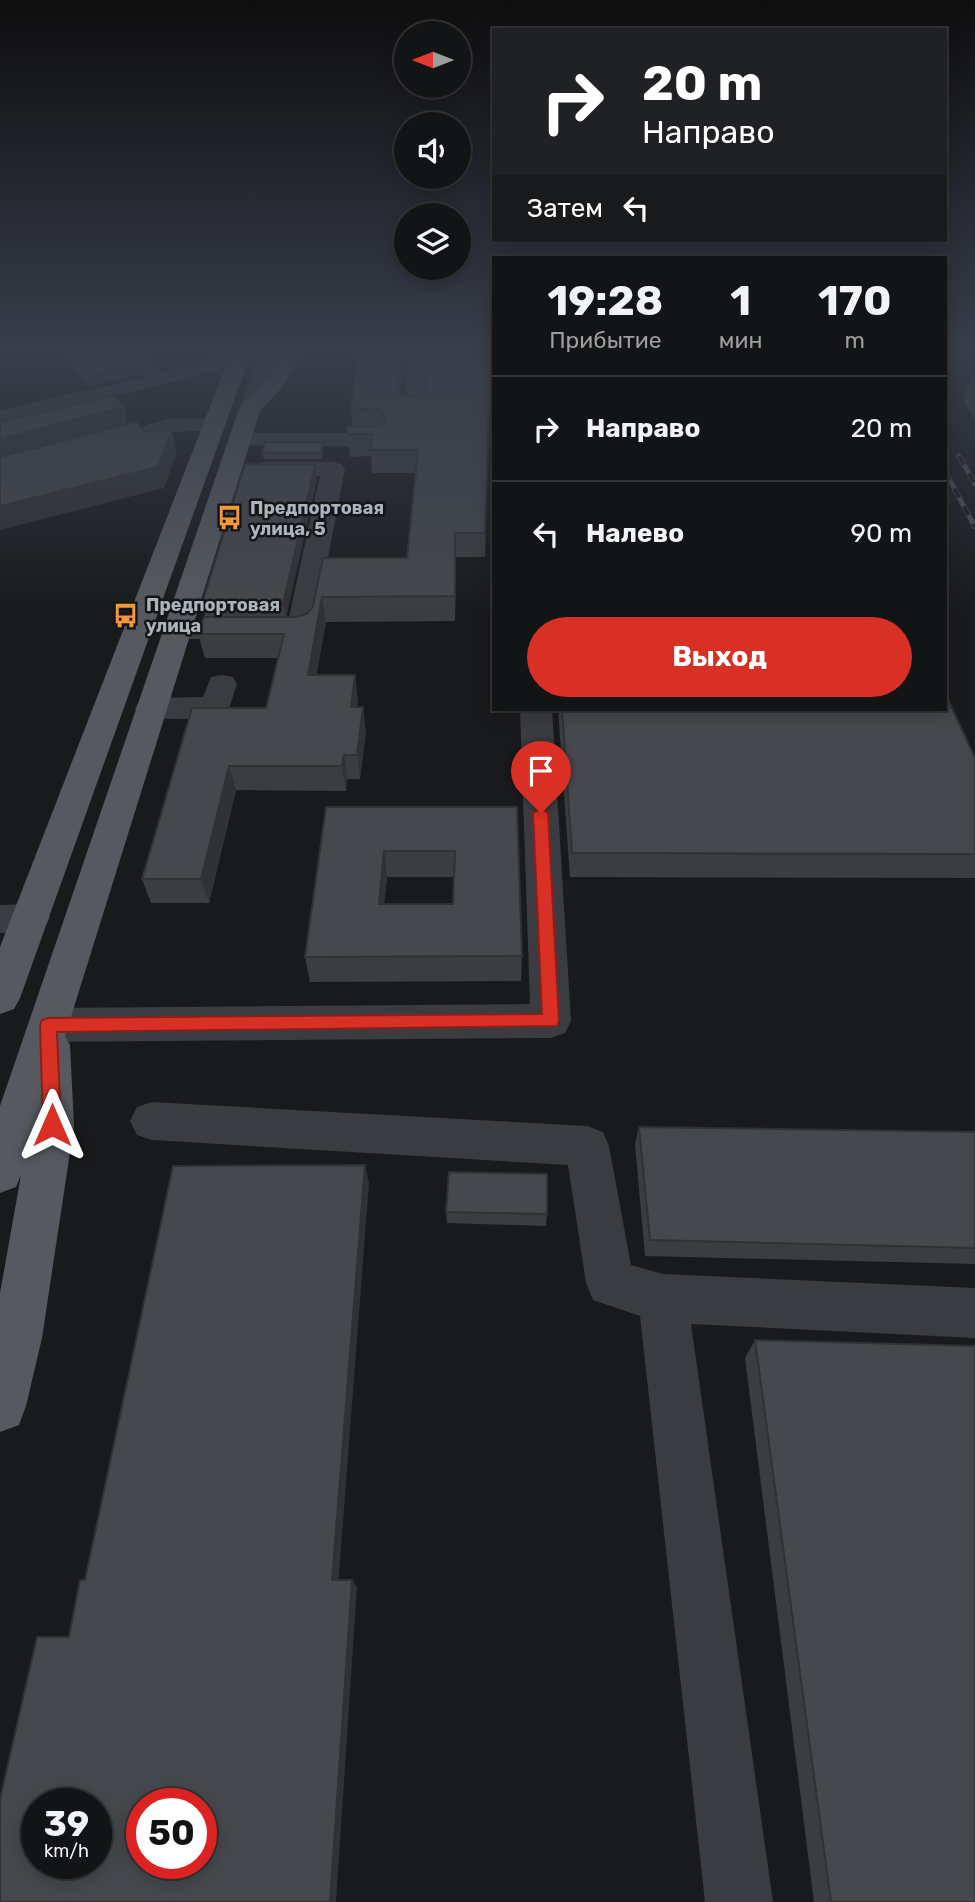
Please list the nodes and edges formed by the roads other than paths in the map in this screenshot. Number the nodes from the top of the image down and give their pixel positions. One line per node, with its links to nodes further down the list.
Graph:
1 (121, 439): 6 (street)
2 (209, 439): 11 (main road)
3 (240, 440): 4 (street); 5 (main road)
4 (374, 440)
5 (230, 469): 7 (main road); 7 (street)
6 (0, 471)
7 (177, 630): 9 (main road)
8 (222, 684): 9 (street)
9 (151, 708): 13 (main road)
10 (536, 711): 13 (street)
11 (15, 919): 12 (main road)
12 (0, 999)
13 (48, 1025): 15 (main road); 18 (main road)
14 (152, 1121): 16 (street)
15 (0, 1172)
16 (663, 1298): 17 (street); 19 (street)
17 (975, 1313)
18 (0, 1406)
19 (738, 1902)

